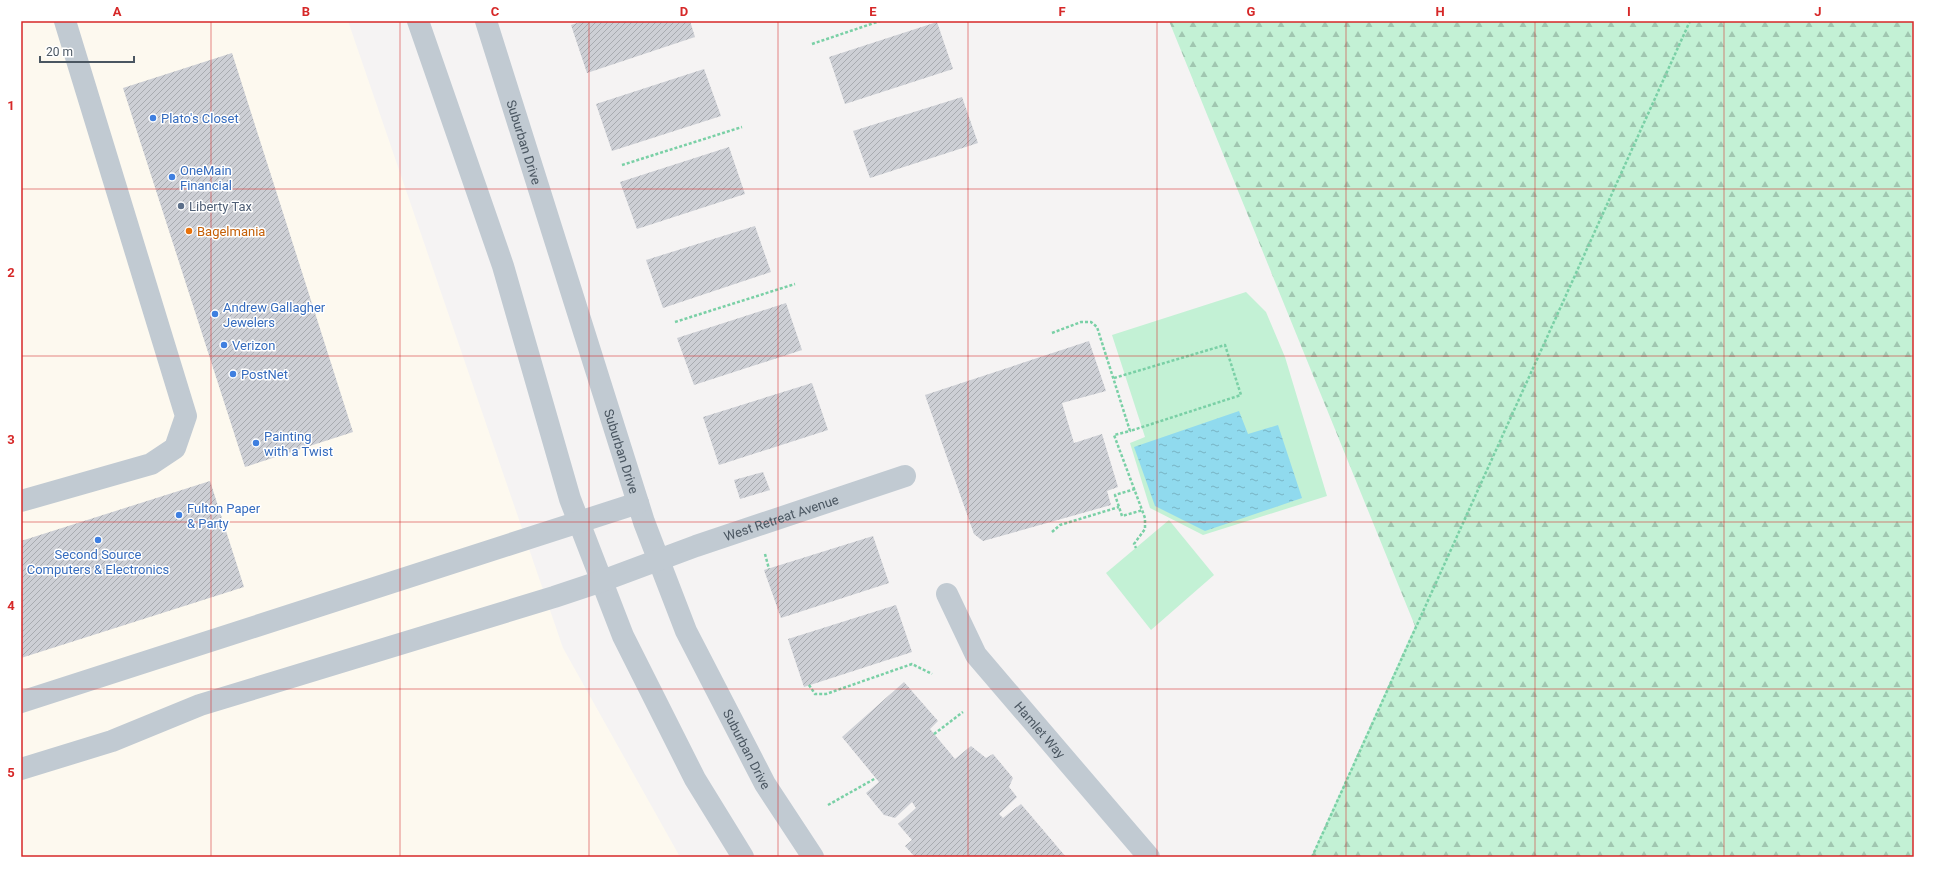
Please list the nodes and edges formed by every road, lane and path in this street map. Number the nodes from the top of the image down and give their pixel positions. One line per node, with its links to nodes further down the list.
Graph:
1 (65, 21): 16 (street)
2 (418, 21): 20 (street)
3 (486, 21): 17 (street, Suburban Drive)
4 (880, 21): 6 (path)
5 (1690, 21): 39 (path)
6 (812, 44)
7 (742, 127): 8 (path)
8 (622, 165)
9 (795, 284): 10 (path)
10 (675, 322)
11 (1052, 332): 12 (path)
12 (1114, 378): 13 (path); 13 (path)
13 (1130, 431): 15 (path)
14 (905, 476): 24 (street, West Retreat Avenue)
15 (1135, 489): 18 (path); 19 (path)
16 (21, 502)
17 (638, 503): 20 (street); 24 (street, Suburban Drive)
18 (1119, 507): 19 (path); 21 (path)
19 (1142, 510): 22 (path)
20 (579, 523): 26 (street); 30 (street)
21 (1052, 532)
22 (1136, 548)
23 (765, 554): 25 (path)
24 (658, 560): 26 (street, West Retreat Avenue); 37 (street, Suburban Drive)
25 (769, 568)
26 (602, 581): 33 (street, West Retreat Avenue); 36 (street)
27 (947, 594): 38 (street, Hamlet Way)
28 (932, 674): 29 (path)
29 (809, 686)
30 (21, 702)
31 (963, 712): 32 (path)
32 (934, 734)
33 (21, 769)
34 (876, 778): 35 (path)
35 (828, 805)
36 (743, 857)
37 (812, 857)
38 (1149, 857)
39 (1312, 857)

